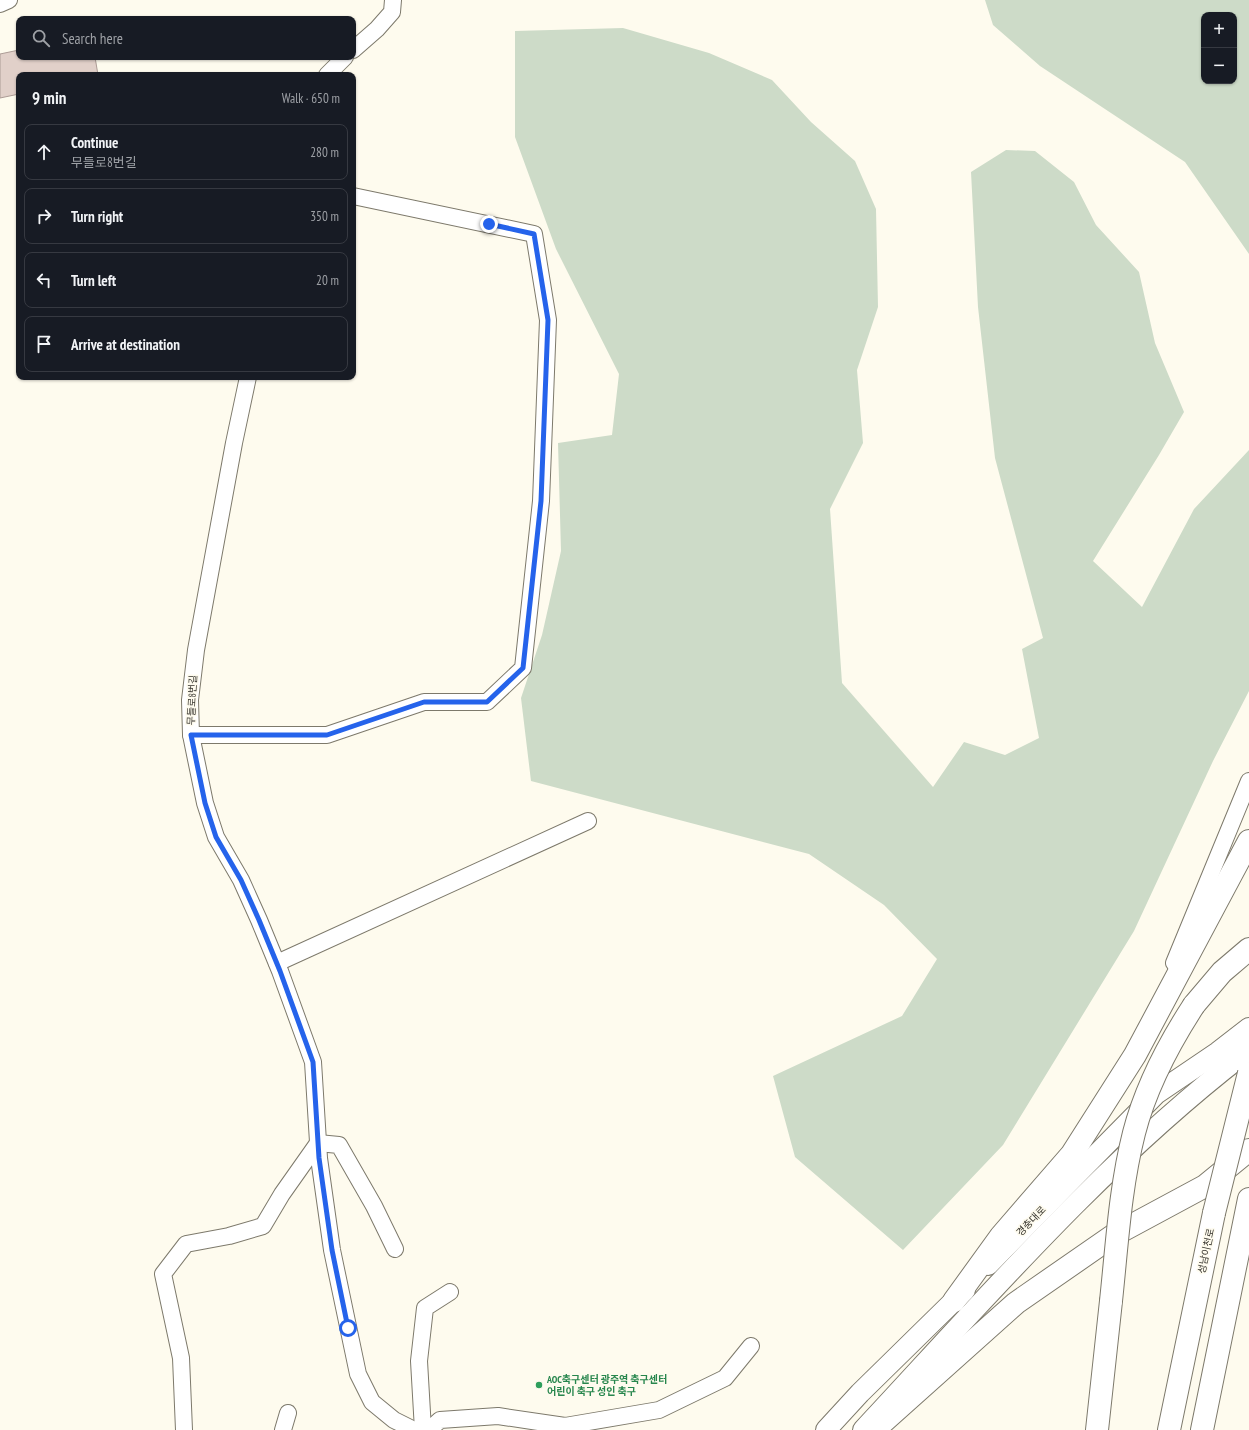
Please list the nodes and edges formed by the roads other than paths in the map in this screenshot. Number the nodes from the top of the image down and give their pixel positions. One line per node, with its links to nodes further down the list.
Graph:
1 (9, 0): 3 (street)
2 (393, 0): 4 (street)
3 (0, 4)
4 (356, 47)
5 (342, 60): 6 (street)
6 (330, 72)
7 (356, 197): 9 (street)
8 (247, 380): 9 (street, 무들로8번길)
9 (191, 735): 14 (street, 무들로8번길)
10 (1249, 781): 17 (street)
11 (588, 821): 14 (street)
12 (1249, 841): 17 (highway)
13 (1249, 949): 35 (highway, bridge)
14 (277, 963): 19 (street, 무들로8번길)
15 (1249, 1028): 24 (main road, 경충대로)
16 (1249, 1050): 33 (main road, 경충대로)
17 (1135, 1055): 24 (highway)
18 (1249, 1073): 36 (highway, 성남이천로, bridge)
19 (318, 1143): 22 (street); 27 (street); 29 (street, 무들로8번길)
20 (1249, 1150): 34 (highway)
21 (1249, 1199): 37 (highway)
22 (395, 1249)
23 (450, 1292): 30 (street)
24 (954, 1301): 32 (main road, 경충대로)
25 (751, 1346): 31 (street)
26 (288, 1413): 28 (street)
27 (184, 1430)
28 (283, 1430)
29 (414, 1430)
30 (423, 1430)
31 (429, 1430)
32 (826, 1430)
33 (863, 1430)
34 (874, 1430)
35 (1097, 1430)
36 (1169, 1430)
37 (1202, 1430)

